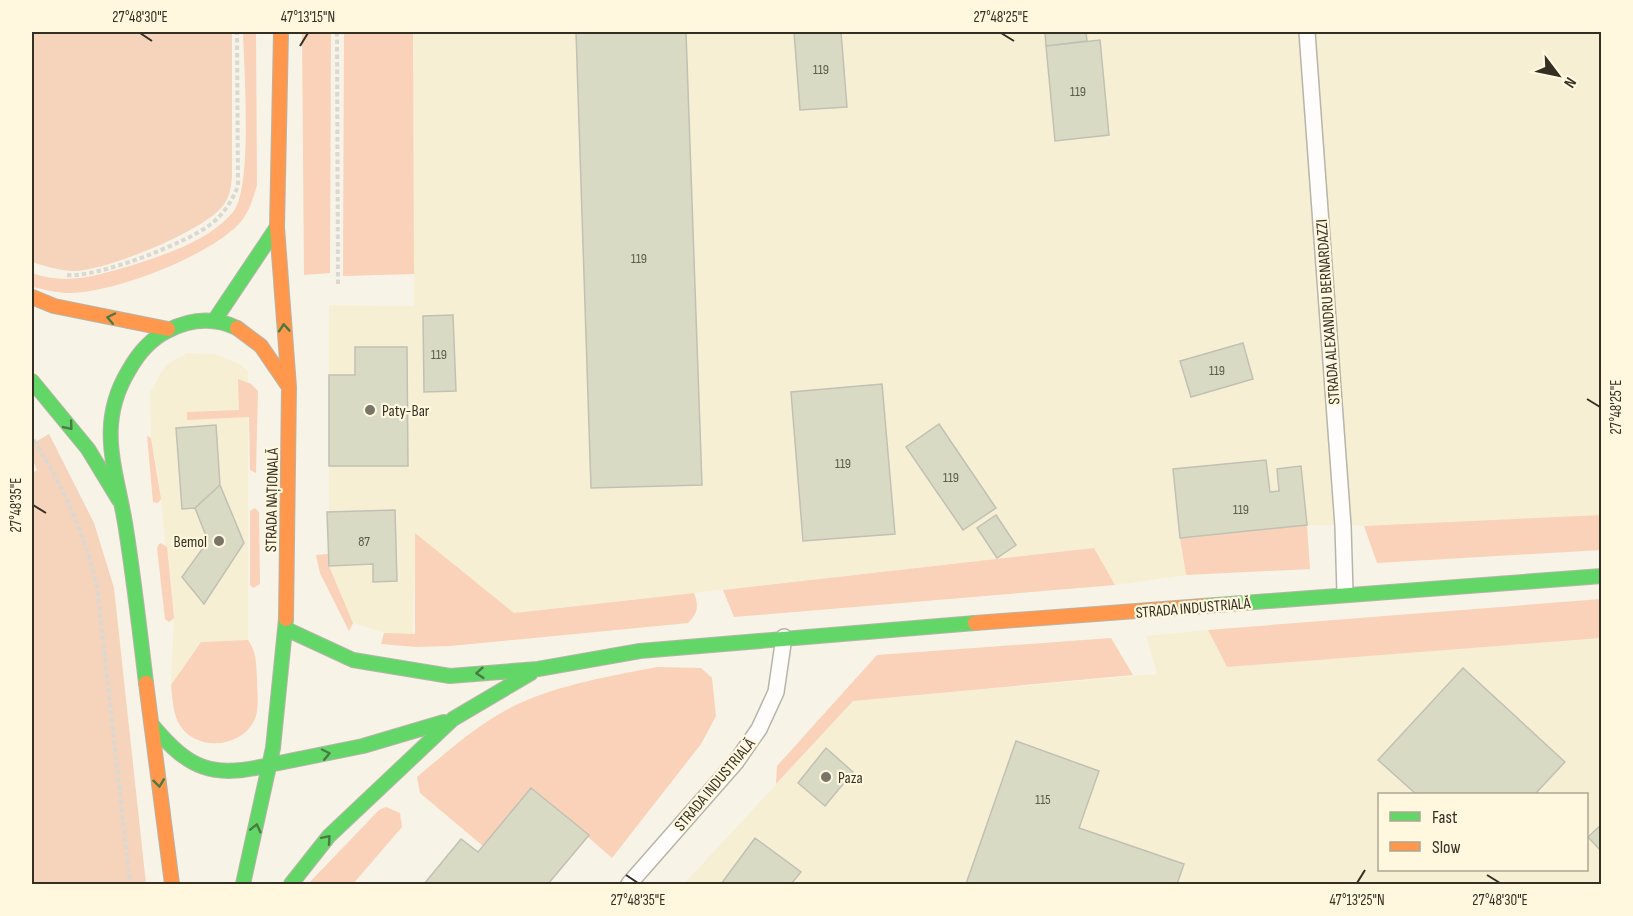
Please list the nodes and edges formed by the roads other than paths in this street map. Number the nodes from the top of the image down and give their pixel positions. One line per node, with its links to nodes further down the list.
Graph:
1 (281, 32): 3 (street, STRADA NAȚIONALĂ)
2 (1307, 32): 11 (lane, STRADA ALEXANDRU BERNARDAZZI)
3 (277, 227): 5 (street); 8 (street, STRADA NAȚIONALĂ, one-way to 3)
4 (32, 297): 6 (street, one-way to 4)
5 (213, 321): 6 (street); 8 (street)
6 (168, 329): 9 (street)
7 (32, 381): 9 (street, one-way to 9)
8 (289, 387): 12 (street, STRADA NAȚIONALĂ)
9 (123, 506): 16 (street)
10 (1602, 576): 11 (street, STRADA INDUSTRIALĂ)
11 (1345, 593): 13 (street, STRADA INDUSTRIALĂ)
12 (286, 629): 14 (street, STRADA INDUSTRIALĂ, one-way to 12); 17 (street, STRADA NAȚIONALĂ)
13 (784, 637): 14 (street, STRADA INDUSTRIALĂ); 21 (lane, STRADA INDUSTRIALĂ)
14 (538, 669): 15 (street, STRADA INDUSTRIALĂ)
15 (453, 719): 17 (street, STRADA INDUSTRIALĂ, one-way to 15); 20 (street, STRADA INDUSTRIALĂ, one-way to 15)
16 (152, 725): 17 (street); 18 (street, one-way to 18)
17 (268, 765): 19 (street, STRADA NAȚIONALĂ, one-way to 17)
18 (172, 885)
19 (243, 885)
20 (291, 885)
21 (629, 885)

